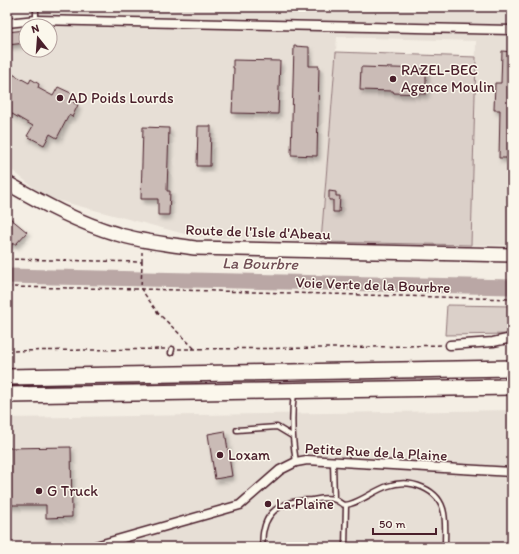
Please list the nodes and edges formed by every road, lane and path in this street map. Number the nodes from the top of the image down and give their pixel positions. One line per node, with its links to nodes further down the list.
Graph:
1 (36, 7): 2 (lane)
2 (36, 18)
3 (58, 20): 6 (street)
4 (18, 22): 5 (street)
5 (7, 23)
6 (512, 30)
7 (10, 183): 8 (main road, Route de l'Isle d'Abeau)
8 (512, 255)
9 (7, 259): 11 (path)
10 (7, 287): 11 (path, Voie Verte de la Bourbre)
11 (141, 289): 12 (path, Voie Verte de la Bourbre); 15 (path)
12 (512, 299)
13 (512, 338): 14 (street)
14 (450, 345): 15 (path)
15 (195, 349): 16 (path)
16 (7, 351)
17 (512, 368): 18 (highway)
18 (7, 377)
19 (512, 387): 20 (highway)
20 (294, 390): 21 (highway); 23 (lane)
21 (7, 395)
22 (236, 430): 23 (lane)
23 (292, 436): 24 (lane)
24 (296, 462): 25 (street, Petite Rue de la Plaine); 29 (street, Petite Rue de la Plaine)
25 (333, 462): 26 (street, Petite Rue de la Plaine); 27 (lane)
26 (512, 472)
27 (334, 499): 28 (lane); 31 (lane)
28 (346, 505): 32 (lane); 33 (lane)
29 (118, 544): 30 (street, Petite Rue de la Plaine)
30 (92, 547)
31 (262, 547)
32 (345, 547)
33 (444, 547)

